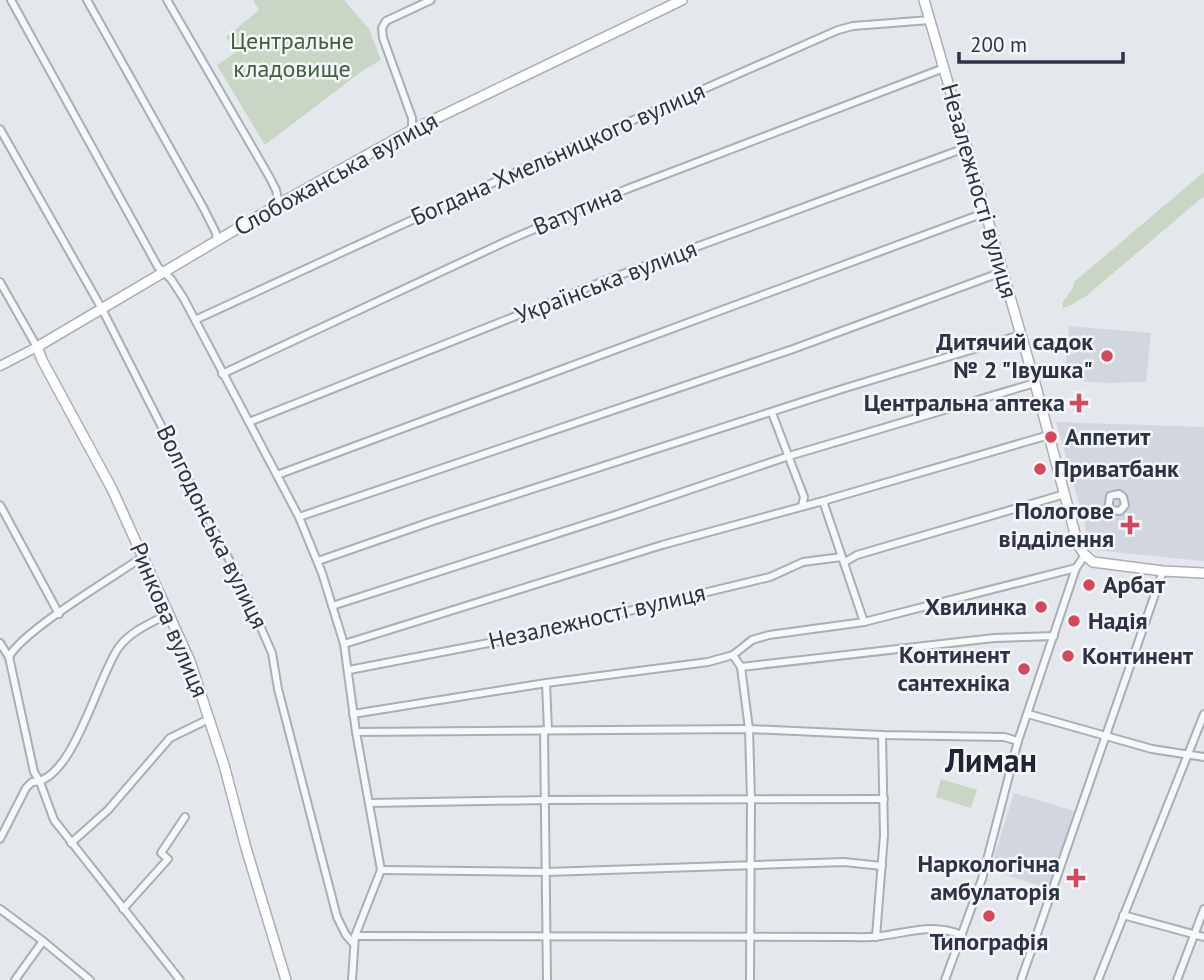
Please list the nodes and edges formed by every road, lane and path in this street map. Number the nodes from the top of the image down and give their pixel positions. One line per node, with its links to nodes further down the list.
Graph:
1 (11, 0): 16 (street)
2 (87, 0): 14 (street)
3 (167, 0): 12 (street)
4 (431, 0): 10 (street)
5 (682, 0): 10 (main road, Слобожанська вулиця)
6 (924, 0): 7 (main road, Незалежності вулиця)
7 (930, 20): 8 (main road, Незалежності вулиця); 19 (street, Богдана Хмельницкого вулиця)
8 (944, 68): 11 (main road, Незалежності вулиця); 23 (street, Ватутина)
9 (0, 129): 18 (street, Волгодонська вулиця)
10 (412, 130): 12 (main road, Слобожанська вулиця)
11 (965, 148): 13 (main road, Незалежності вулиця); 26 (street, Українська вулиця)
12 (279, 204): 14 (main road, Слобожанська вулиця)
13 (984, 213): 15 (main road, Незалежності вулиця); 29 (street)
14 (217, 240): 16 (main road, Слобожанська вулиця)
15 (1002, 272): 20 (main road, Незалежності вулиця); 36 (street)
16 (163, 273): 18 (main road, Слобожанська вулиця); 19 (street)
17 (0, 282): 21 (street, Ринкова вулиця)
18 (102, 309): 21 (main road, Слобожанська вулиця); 96 (street, Волгодонська вулиця)
19 (195, 320): 23 (street)
20 (1020, 335): 24 (main road, Незалежності вулиця); 25 (street)
21 (37, 347): 22 (street, Слобожанська вулиця); 38 (main road, Ринкова вулиця)
22 (0, 366)
23 (222, 374): 26 (street)
24 (1035, 383): 27 (main road, Незалежності вулиця); 28 (street)
25 (772, 413): 28 (street); 40 (street)
26 (249, 422): 29 (street)
27 (1049, 435): 30 (main road, Незалежності вулиця); 31 (street)
28 (789, 456): 33 (street); 44 (street)
29 (277, 475): 36 (street)
30 (1065, 494): 35 (main road, Незалежності вулиця); 39 (street, Незалежності вулиця)
31 (824, 501): 33 (street); 39 (street)
32 (0, 505): 45 (street)
33 (802, 506): 50 (street)
34 (1108, 510): 35 (street)
35 (1071, 516): 37 (main road, Незалежності вулиця)
36 (299, 517): 40 (street)
37 (1085, 555): 41 (street); 42 (main road)
38 (144, 556): 45 (street); 46 (main road, Ринкова вулиця)
39 (844, 559): 47 (street); 54 (street, Незалежності вулиця)
40 (318, 561): 44 (street)
41 (1076, 568): 47 (street); 48 (street)
42 (1163, 571): 43 (main road); 64 (street)
43 (1204, 573)
44 (332, 606): 50 (street)
45 (59, 614): 52 (street)
46 (168, 614): 59 (main road, Ринкова вулиця); 68 (street)
47 (864, 622): 51 (street)
48 (1054, 636): 53 (street); 57 (street)
49 (0, 643): 52 (street)
50 (344, 644): 54 (street)
51 (733, 655): 53 (street); 55 (street)
52 (9, 657): 68 (street)
53 (741, 667): 60 (street)
54 (349, 670): 56 (street)
55 (546, 683): 56 (street); 61 (street)
56 (353, 714): 62 (street)
57 (1028, 714): 64 (street); 65 (street)
58 (1204, 714): 66 (street)
59 (209, 719): 75 (street); 100 (main road, Ринкова вулиця)
60 (749, 729): 61 (street); 63 (street); 69 (street)
61 (546, 730): 62 (street); 71 (street)
62 (356, 732): 72 (street)
63 (882, 735): 65 (street); 70 (street)
64 (1105, 737): 66 (street); 105 (street)
65 (1018, 741): 89 (street)
66 (1187, 753): 67 (street); 87 (street)
67 (1204, 757)
68 (40, 782): 74 (street); 75 (street)
69 (751, 799): 70 (street); 71 (street); 77 (street)
70 (884, 799): 78 (street)
71 (547, 800): 72 (street); 76 (street)
72 (369, 803): 79 (street)
73 (185, 817): 85 (street)
74 (0, 839)
75 (71, 843): 85 (street)
76 (546, 855): 81 (street); 82 (street)
77 (751, 866): 78 (street); 82 (street); 92 (street)
78 (882, 866): 93 (street)
79 (381, 870): 80 (street); 90 (street)
80 (527, 872): 81 (street); 83 (street)
81 (546, 872): 82 (street); 83 (street)
82 (562, 872)
83 (546, 889): 91 (street)
84 (0, 909): 95 (street)
85 (122, 909): 99 (street)
86 (1204, 909): 88 (street)
87 (1123, 915): 88 (street); 106 (street)
88 (1195, 933): 94 (street); 107 (street)
89 (962, 935): 93 (street); 104 (street)
90 (355, 936): 91 (street); 96 (street)
91 (548, 937): 92 (street); 102 (street)
92 (751, 937): 93 (street); 103 (street)
93 (876, 937)
94 (1204, 937)
95 (43, 940): 97 (street); 98 (street)
96 (353, 951): 101 (street)
97 (15, 980)
98 (90, 980)
99 (180, 980)
100 (286, 980)
101 (352, 980)
102 (547, 980)
103 (750, 980)
104 (945, 980)
105 (1021, 980)
106 (1098, 980)
107 (1177, 980)

